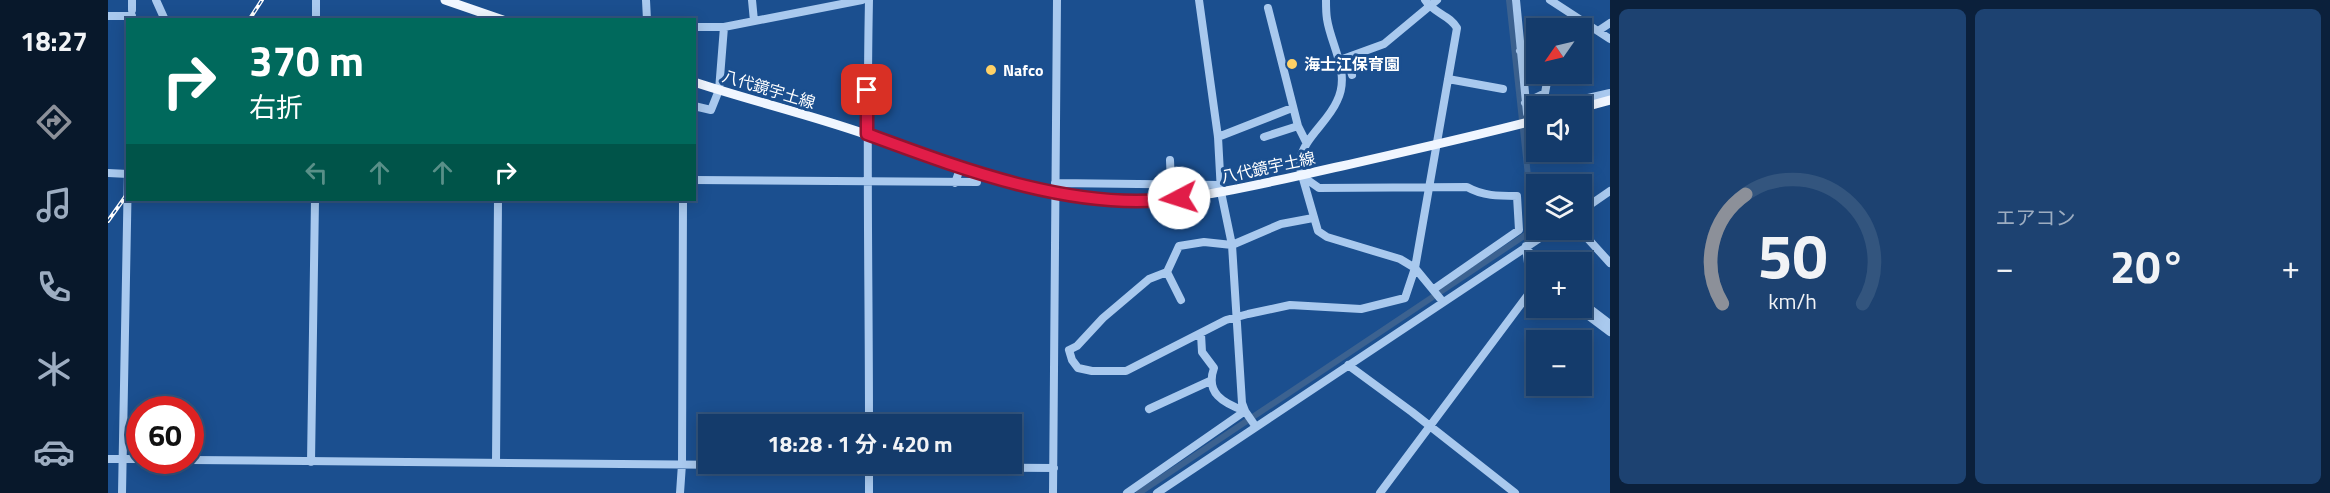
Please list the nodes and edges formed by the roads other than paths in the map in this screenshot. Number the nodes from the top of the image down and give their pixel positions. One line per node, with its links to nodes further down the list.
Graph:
1 (132, 0): 17 (street)
2 (156, 0): 20 (street)
3 (316, 0): 21 (street)
4 (445, 0): 22 (main road)
5 (646, 0): 23 (street)
6 (752, 0): 24 (street)
7 (862, 0): 24 (street)
8 (869, 0): 50 (street)
9 (1058, 0): 66 (street)
10 (1199, 0): 51 (street)
11 (1326, 0): 32 (street)
12 (1437, 0): 15 (street)
13 (1516, 0): 31 (street)
14 (1550, 0): 28 (street)
15 (1427, 3): 32 (street); 35 (street)
16 (1268, 8): 46 (street)
17 (132, 9)
18 (108, 15): 19 (street)
19 (132, 18)
20 (164, 18)
21 (316, 18)
22 (497, 18)
23 (647, 18)
24 (754, 21): 27 (street)
25 (1610, 23): 28 (street)
26 (696, 27): 27 (street)
27 (724, 27): 39 (street)
28 (1598, 31): 29 (street)
29 (1610, 39)
30 (1526, 48): 31 (street)
31 (1521, 51): 43 (street)
32 (1340, 60): 33 (street)
33 (1341, 69): 34 (street); 53 (street)
34 (1352, 75)
35 (1448, 79): 38 (street); 54 (street)
36 (696, 83): 39 (main road, 八代鏡宇土線)
37 (1547, 84): 43 (street)
38 (1503, 89)
39 (719, 90): 45 (street); 50 (main road, 八代鏡宇土線)
40 (1610, 93): 41 (street)
41 (1592, 97)
42 (1610, 100): 44 (main road)
43 (1525, 103): 47 (street)
44 (1592, 105)
45 (696, 106)
46 (1292, 108): 49 (street); 51 (street)
47 (1526, 108)
48 (1526, 122): 54 (main road, 八代鏡宇土線)
49 (1298, 126): 52 (street); 53 (street)
50 (867, 134): 56 (main road, 八代鏡宇土線); 61 (street)
51 (1218, 137): 67 (street)
52 (1264, 137)
53 (1306, 142): 59 (street)
54 (1436, 146): 59 (main road, 八代鏡宇土線); 65 (street)
55 (1170, 160): 64 (street)
56 (961, 166): 63 (street); 66 (main road, 八代鏡宇土線)
57 (108, 173): 58 (street)
58 (126, 173)
59 (1302, 176): 65 (street); 67 (main road, 八代鏡宇土線); 74 (street)
60 (696, 180): 61 (street)
61 (869, 182): 63 (street); 99 (street)
62 (977, 182): 63 (street)
63 (955, 183)
64 (1171, 184): 66 (street); 67 (street)
65 (1430, 187): 82 (street); 84 (street)
66 (1055, 188): 67 (main road, 八代鏡宇土線); 93 (street)
67 (1221, 189): 77 (street)
68 (1610, 191): 73 (street)
69 (127, 201): 103 (street)
70 (315, 201): 105 (street)
71 (498, 201): 106 (street)
72 (683, 201): 107 (street)
73 (1592, 203)
74 (1313, 218): 77 (street); 82 (street)
75 (1536, 240): 78 (street)
76 (1589, 240): 81 (street)
77 (1232, 244): 83 (street); 89 (street)
78 (1526, 246): 79 (street); 80 (street); 87 (street)
79 (1526, 252)
80 (1529, 252)
81 (1610, 263)
82 (1415, 268): 84 (street); 89 (street)
83 (1167, 272): 86 (street); 94 (street)
84 (1434, 289): 87 (street)
85 (1526, 297): 100 (street)
86 (1181, 300)
87 (1443, 302): 95 (street)
88 (1592, 315): 90 (street); 91 (street)
89 (1237, 317): 92 (street); 98 (street)
90 (1610, 324)
91 (1610, 332)
92 (1201, 334): 94 (street); 96 (street)
93 (1055, 345): 94 (street); 110 (street)
94 (1069, 350)
95 (1348, 365): 100 (street); 101 (street)
96 (1210, 381): 97 (street); 98 (street)
97 (1149, 409)
98 (1245, 411): 101 (street); 116 (street)
99 (869, 414)
100 (1430, 426): 118 (street); 119 (street)
101 (1256, 427): 117 (street)
102 (108, 459): 103 (street)
103 (123, 459): 112 (street)
104 (204, 460): 105 (street)
105 (311, 462): 106 (street)
106 (496, 463): 107 (street)
107 (682, 464): 108 (street); 113 (street)
108 (698, 464)
109 (1022, 467): 110 (street)
110 (1054, 468): 115 (street)
111 (868, 474): 114 (street)
112 (122, 493)
113 (680, 493)
114 (869, 493)
115 (1053, 493)
116 (1127, 493)
117 (1157, 493)
118 (1380, 493)
119 (1515, 493)

